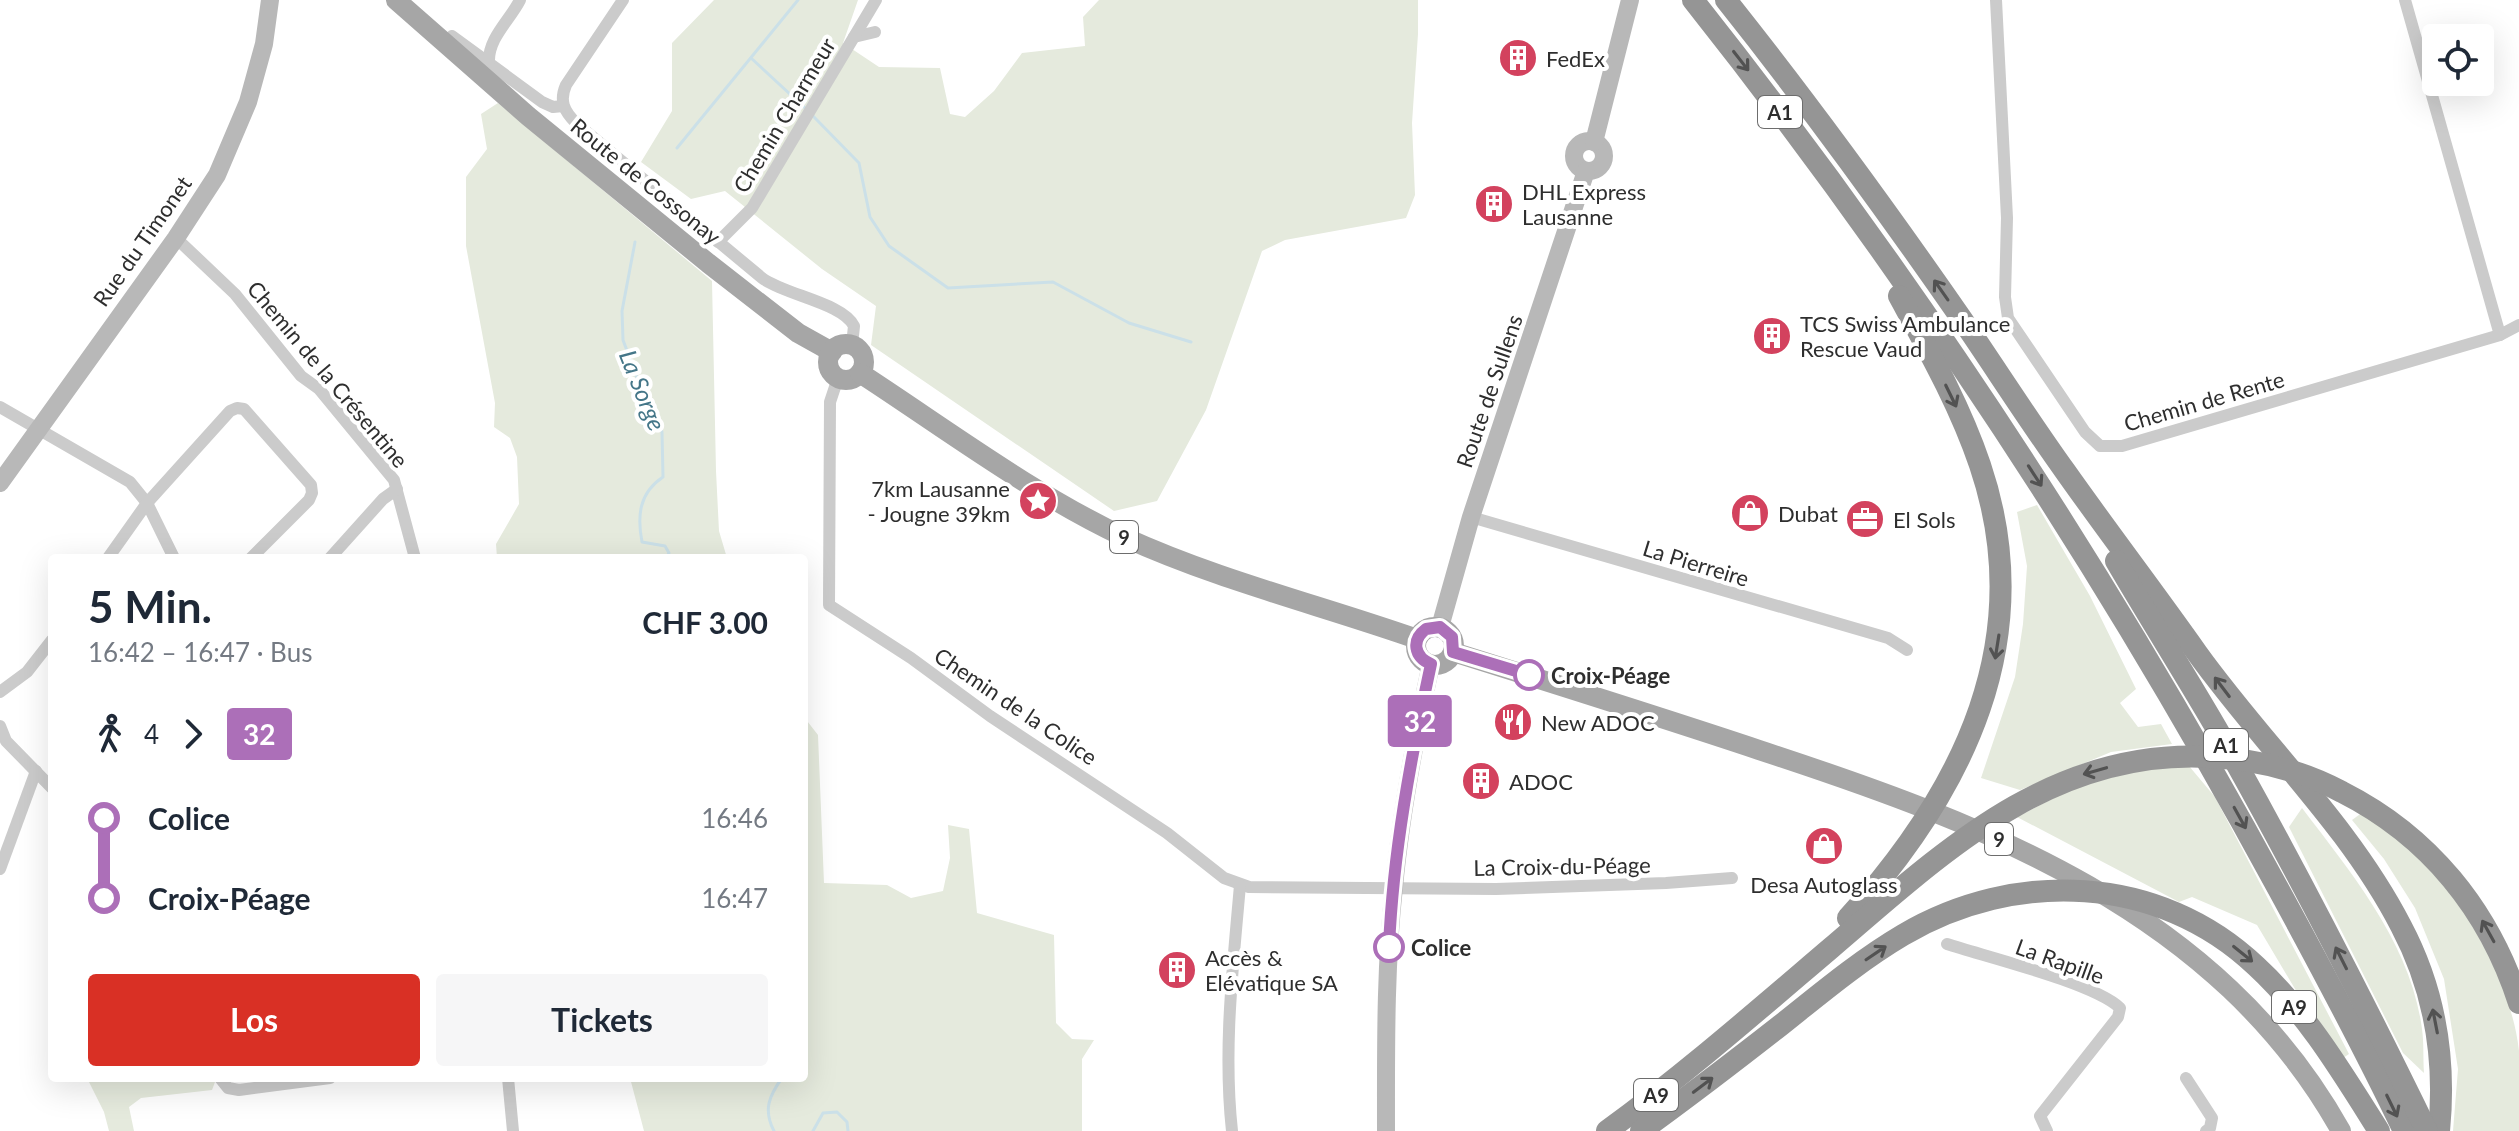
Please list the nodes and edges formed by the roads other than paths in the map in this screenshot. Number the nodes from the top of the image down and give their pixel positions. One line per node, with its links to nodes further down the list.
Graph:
1 (270, 0): 18 (main road, Rue du Timonet)
2 (385, 0): 13 (main road, Route de Cossonay)
3 (396, 0): 13 (main road, Route de Cossonay)
4 (520, 0): 15 (street)
5 (623, 0): 16 (street)
6 (876, 0): 14 (street, Chemin Charmeur)
7 (1630, 0): 30 (main road, Route de Sullens)
8 (1693, 0): 17 (highway, A1, one-way to 17)
9 (1726, 0): 26 (highway, A1, one-way to 9)
10 (1996, 0): 21 (street, Chemin de Rente)
11 (2405, 0): 21 (street)
12 (875, 32): 14 (street)
13 (445, 36): 15 (street); 22 (main road, Route de Cossonay)
14 (854, 37): 19 (street, Chemin Charmeur)
15 (489, 62): 16 (street)
16 (563, 106): 19 (street)
17 (1863, 227): 51 (highway, one-way to 51); 66 (highway, A1, one-way to 66)
18 (176, 238): 27 (main road, Rue du Timonet); 28 (street, Chemin de la Crésentine)
19 (718, 242): 22 (street)
20 (2519, 325): 21 (street)
21 (2500, 335)
22 (842, 348): 23 (main road); 24 (main road)
23 (860, 373): 24 (main road); 37 (main road, 9)
24 (838, 378): 48 (street, Chemin de la Colice)
25 (0, 407): 29 (street)
26 (2064, 470): 67 (highway, A1, one-way to 26); 68 (highway, one-way to 26)
27 (0, 483)
28 (397, 489): 34 (street); 35 (street, Chemin de la Crésentine)
29 (147, 503): 31 (street); 32 (street); 33 (street)
30 (1471, 517): 36 (main road, Route de Sullens); 39 (street, La Pierreire)
31 (111, 554)
32 (172, 554)
33 (255, 554)
34 (334, 554)
35 (414, 554)
36 (1440, 627): 37 (main road); 40 (main road)
37 (1417, 639): 41 (main road)
38 (48, 645): 42 (street)
39 (1907, 650)
40 (1453, 652): 41 (main road); 64 (main road, 9)
41 (1431, 664): 49 (main road)
42 (0, 692)
43 (0, 726): 44 (street)
44 (36, 771): 45 (street); 46 (street)
45 (48, 784)
46 (0, 869)
47 (1732, 878): 49 (street, La Croix-du-Péage)
48 (1240, 885): 49 (street); 58 (street)
49 (1394, 888): 59 (main road)
50 (1947, 944): 62 (street, La Rapille)
51 (1772, 998): 52 (highway, A9, one-way to 51); 60 (highway, A9)
52 (2519, 1003)
53 (2186, 1078): 63 (street)
54 (223, 1082): 55 (street)
55 (300, 1082)
56 (508, 1082): 57 (street)
57 (513, 1131)
58 (1232, 1131)
59 (1386, 1131)
60 (1607, 1131)
61 (1641, 1131): 65 (highway, A9, one-way to 65)
62 (2047, 1131)
63 (2206, 1131)
64 (2341, 1131)
65 (2379, 1131)
66 (2404, 1131)
67 (2427, 1131)
68 (2439, 1131)

